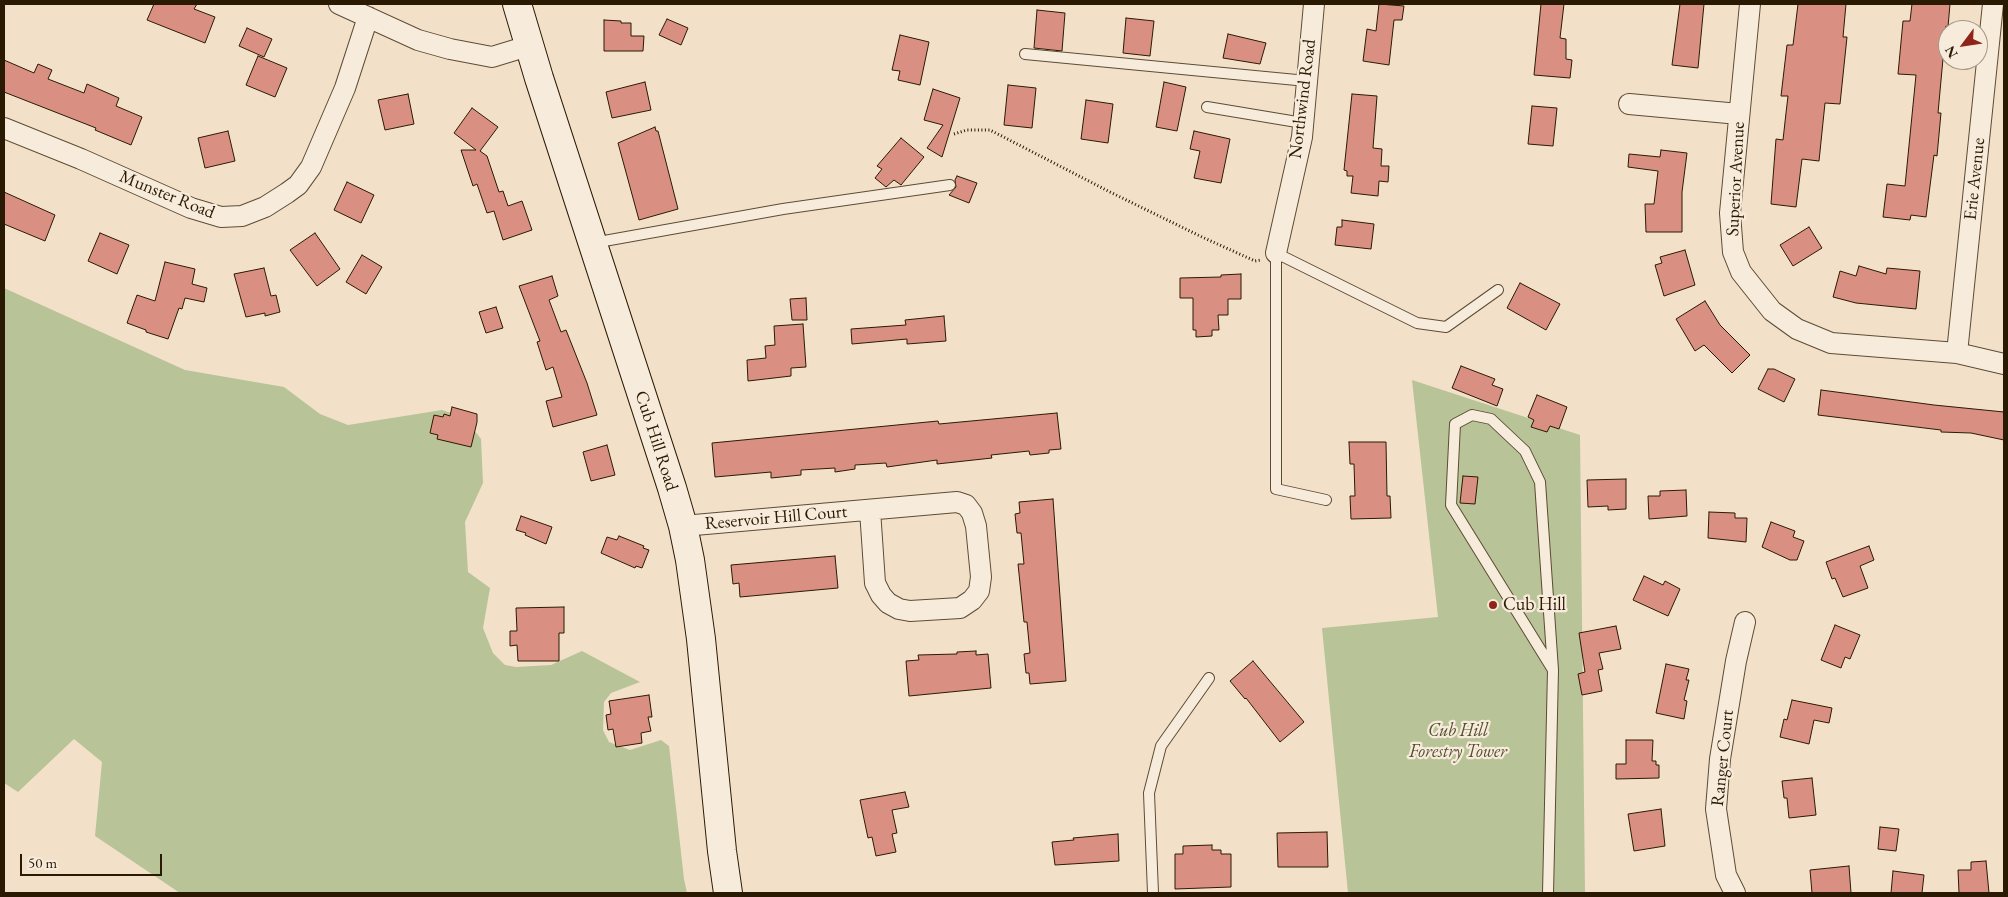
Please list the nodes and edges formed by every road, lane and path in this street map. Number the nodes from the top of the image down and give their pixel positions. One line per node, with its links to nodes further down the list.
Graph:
1 (339, 4): 6 (street)
2 (518, 4): 7 (street, Cub Hill Road)
3 (1314, 4): 9 (street, Northwind Road)
4 (1750, 4): 12 (street, Superior Avenue)
5 (1993, 4): 20 (street, Erie Avenue)
6 (368, 17): 7 (street); 14 (street, Munster Road)
7 (528, 46): 17 (street, Cub Hill Road)
8 (1025, 54): 9 (lane)
9 (1307, 82): 13 (street, Northwind Road)
10 (1629, 104): 12 (street)
11 (1208, 107): 13 (lane)
12 (1739, 114): 20 (street, Superior Avenue)
13 (1303, 123): 18 (street, Northwind Road)
14 (4, 128)
15 (954, 134): 18 (path)
16 (950, 185): 17 (lane)
17 (592, 244): 24 (street, Cub Hill Road)
18 (1276, 253): 19 (lane); 22 (lane)
19 (1498, 290)
20 (1957, 353): 21 (street, Superior Avenue)
21 (2004, 364)
22 (1326, 500)
23 (870, 510): 23 (street, Reservoir Hill Court); 24 (street, Reservoir Hill Court)
24 (683, 526): 28 (street, Cub Hill Road)
25 (1745, 622): 31 (street, Ranger Court)
26 (1553, 670): 26 (lane); 30 (lane)
27 (1209, 678): 29 (lane)
28 (728, 893)
29 (1153, 893)
30 (1548, 893)
31 (1735, 893)

